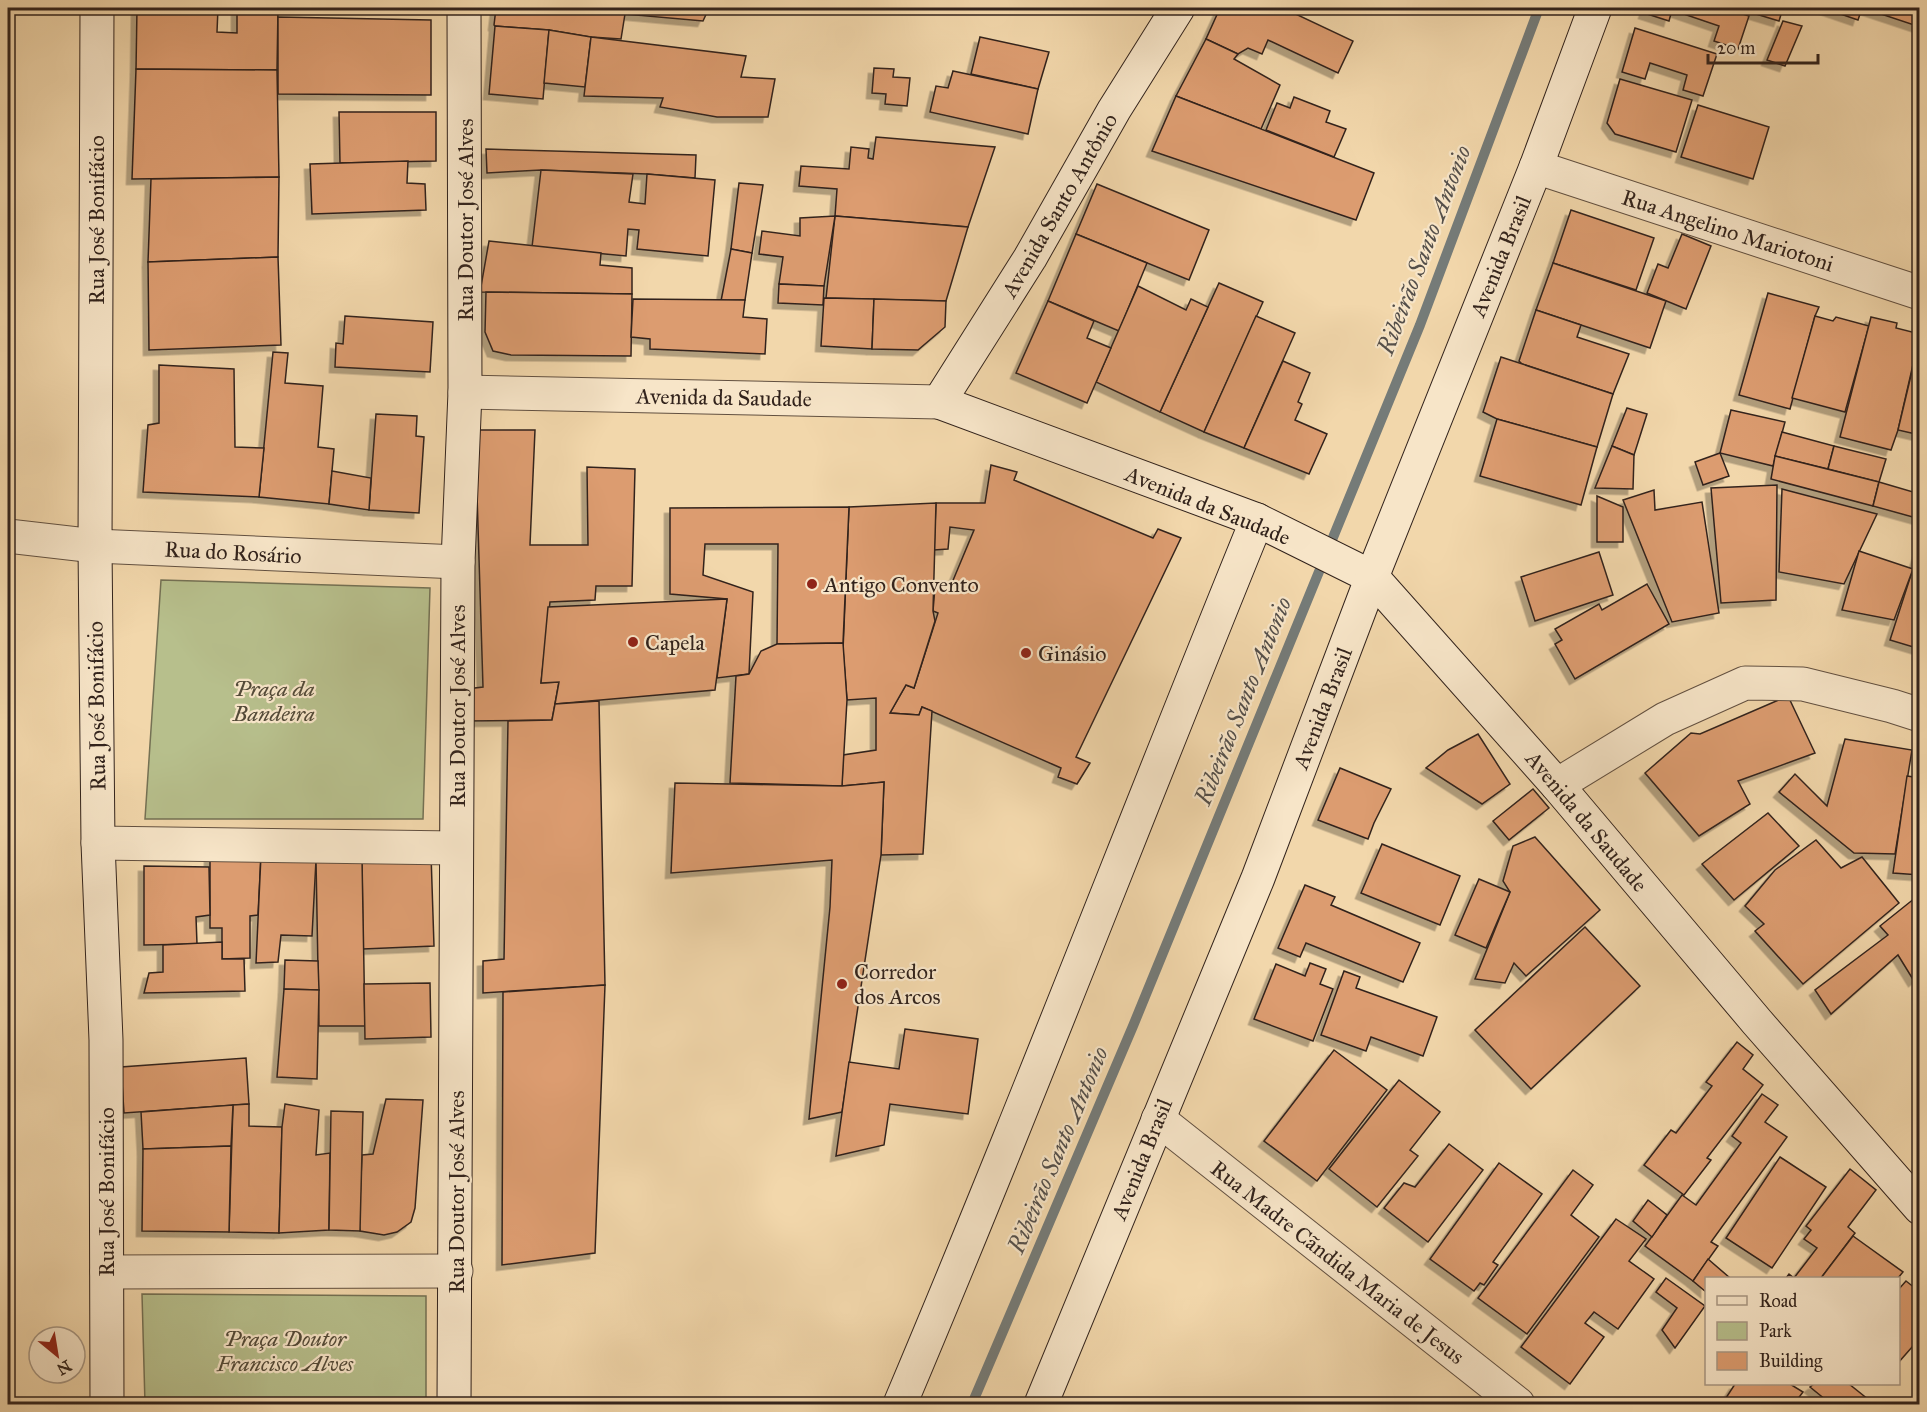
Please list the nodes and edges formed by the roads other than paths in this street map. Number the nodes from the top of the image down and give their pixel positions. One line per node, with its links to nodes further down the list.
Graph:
1 (97, 8): 11 (street, Rua José Bonifácio)
2 (464, 8): 7 (street, Rua Doutor José Alves)
3 (1179, 8): 8 (street, Avenida Santo Antônio)
4 (1595, 8): 5 (street, Avenida Brasil)
5 (1536, 167): 6 (street, Rua Angelino Mariotoni); 13 (street, Avenida Brasil)
6 (1920, 293)
7 (465, 392): 8 (street, Avenida da Saudade); 12 (street, Rua Doutor José Alves)
8 (939, 402): 9 (street, Avenida da Saudade)
9 (1257, 520): 13 (street, Avenida da Saudade); 24 (street)
10 (8, 536): 11 (street, Rua do Rosário)
11 (95, 546): 12 (street, Rua do Rosário); 16 (street, Rua José Bonifácio)
12 (458, 562): 17 (street, Rua Doutor José Alves)
13 (1371, 578): 15 (street, Avenida da Saudade); 18 (street, Avenida Brasil)
14 (1920, 715): 15 (street)
15 (1557, 785): 19 (street, Avenida da Saudade)
16 (98, 843): 17 (street); 21 (street, Rua José Bonifácio)
17 (456, 848): 20 (street, Rua Doutor José Alves)
18 (1158, 1119): 25 (street, Avenida Brasil); 26 (street, Rua Madre Cãndida Maria de Jesus)
19 (1920, 1208)
20 (456, 1271): 21 (street); 23 (street, Rua Doutor José Alves)
21 (106, 1272): 22 (street, Rua José Bonifácio)
22 (107, 1404)
23 (454, 1404)
24 (900, 1404)
25 (1041, 1404)
26 (1518, 1404)

